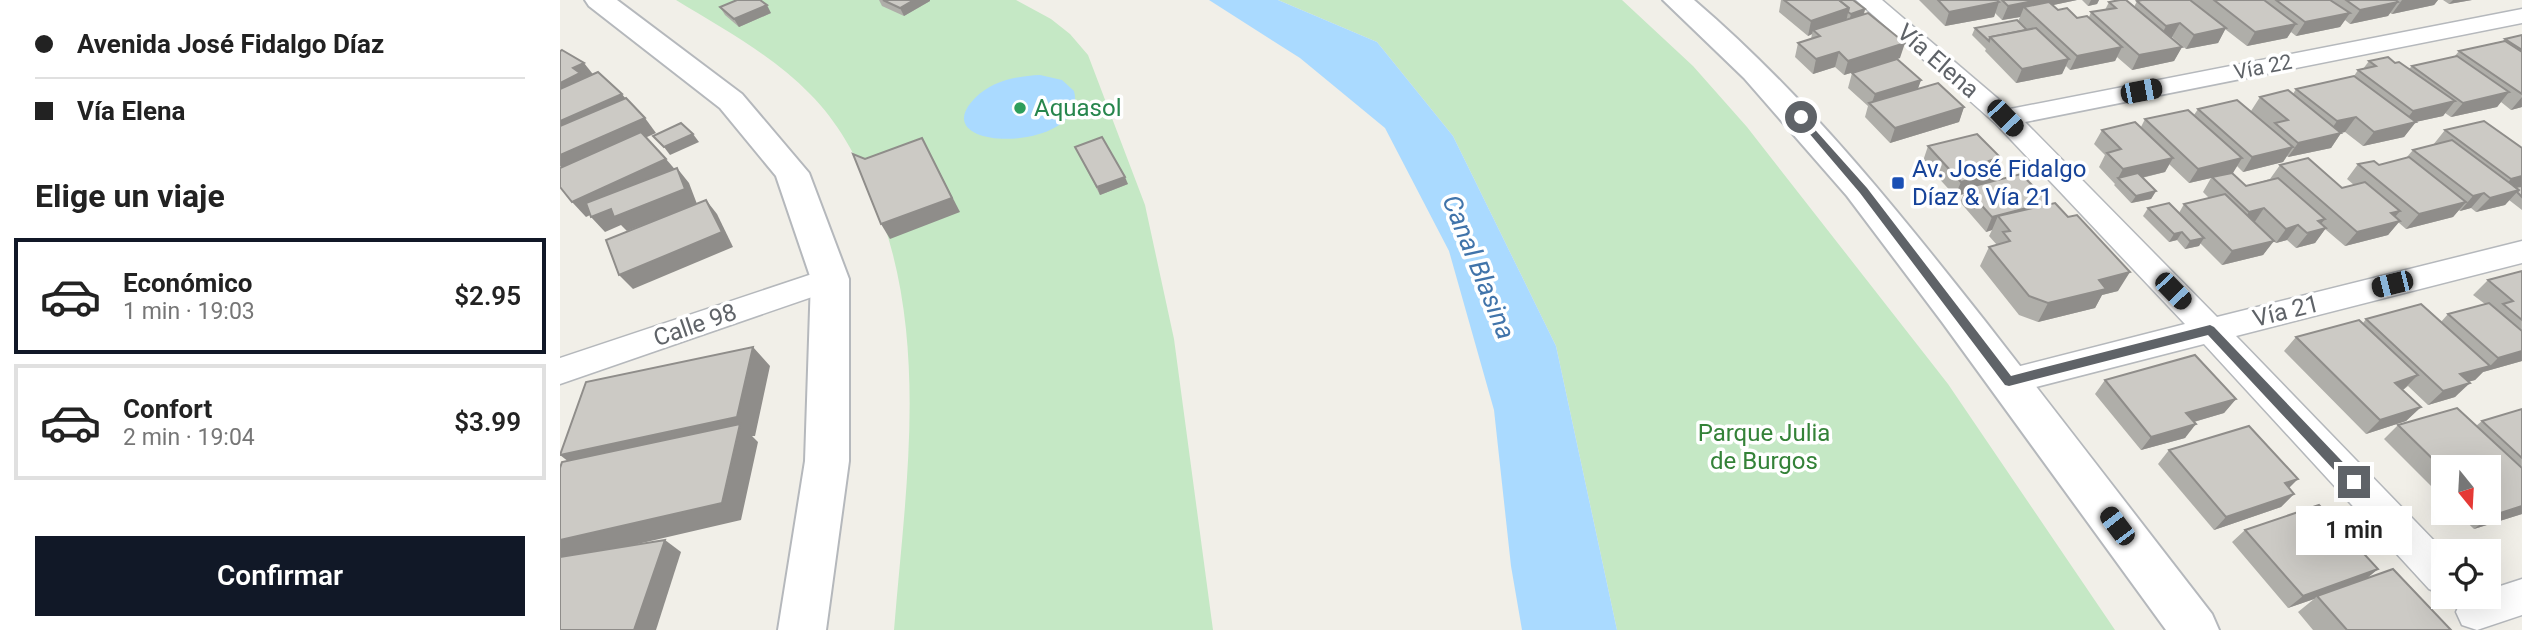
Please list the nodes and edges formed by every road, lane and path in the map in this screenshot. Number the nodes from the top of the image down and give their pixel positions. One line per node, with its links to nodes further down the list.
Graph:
1 (600, 0): 7 (street)
2 (1677, 0): 10 (street)
3 (1868, 0): 5 (street, Vía Elena)
4 (2522, 16): 5 (street, Vía 22)
5 (2005, 118): 8 (street, Vía Elena)
6 (2522, 252): 8 (street, Vía 21)
7 (830, 279): 9 (street, Calle 98); 14 (street)
8 (2210, 330): 10 (street, Vía 21); 11 (street, Vía Elena)
9 (560, 371)
10 (2009, 381): 15 (street)
11 (2431, 564)
12 (2522, 597): 13 (street)
13 (2477, 613)
14 (802, 630)
15 (2195, 630)

